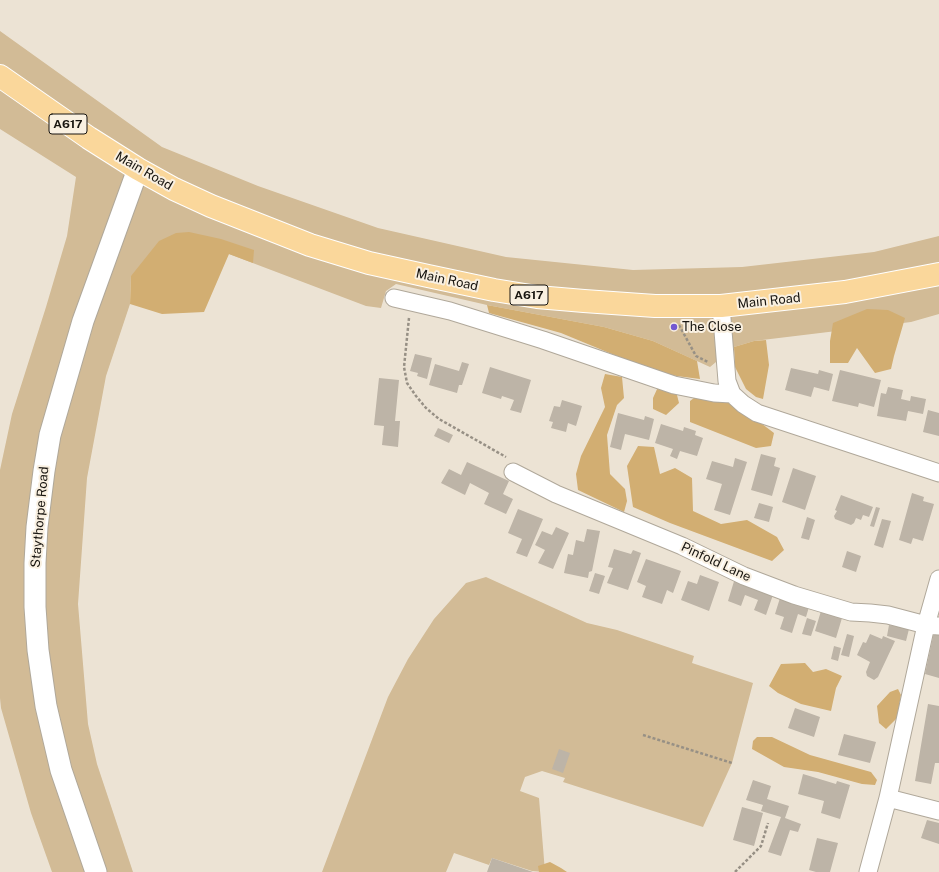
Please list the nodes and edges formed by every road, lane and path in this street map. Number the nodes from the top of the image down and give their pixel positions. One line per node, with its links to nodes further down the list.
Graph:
1 (0, 76): 2 (highway, Main Road / A617)
2 (138, 169): 5 (highway, Main Road / A617); 17 (street, Staythorpe Road)
3 (939, 274): 6 (highway, Main Road / A617)
4 (402, 300): 7 (street); 8 (path)
5 (668, 306): 6 (highway, Main Road / A617); 7 (path)
6 (721, 306): 7 (street)
7 (729, 387): 9 (street)
8 (513, 472): 11 (street, Pinfold Lane)
9 (939, 473)
10 (939, 579): 11 (street)
11 (933, 625): 14 (street)
12 (643, 735): 13 (path)
13 (732, 763)
14 (888, 798): 15 (street); 19 (street)
15 (939, 811)
16 (768, 823): 18 (path)
17 (96, 872)
18 (735, 872)
19 (868, 872)

